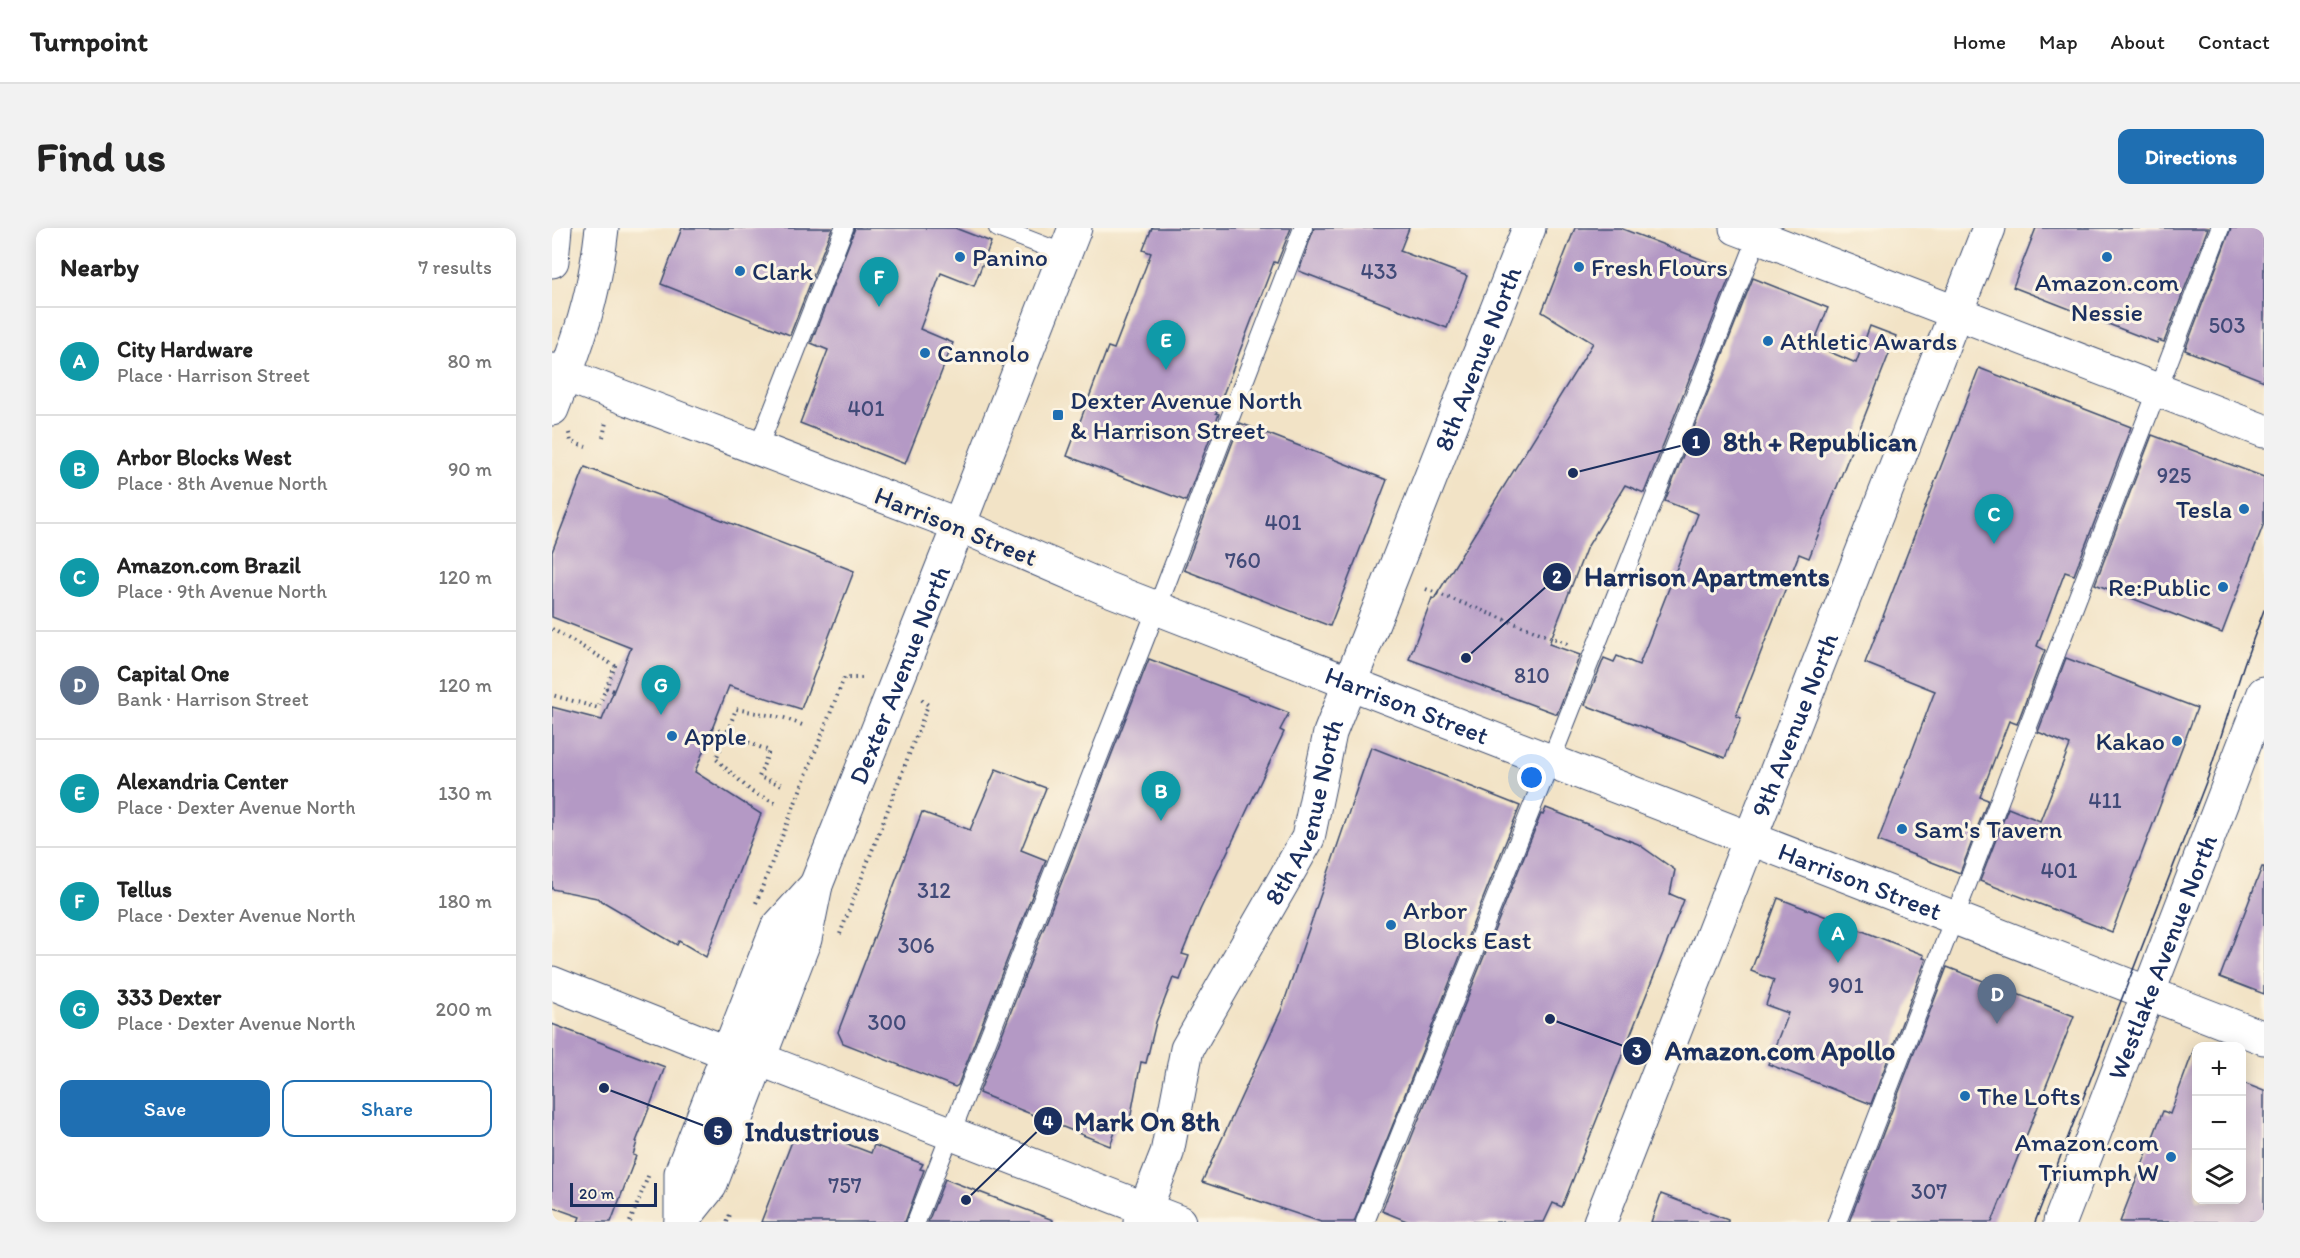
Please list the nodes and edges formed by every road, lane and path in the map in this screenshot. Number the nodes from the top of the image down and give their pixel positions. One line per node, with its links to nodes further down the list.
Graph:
1 (555, 228): 11 (main road)
2 (602, 228): 13 (main road)
3 (844, 228): 18 (lane)
4 (998, 228): 10 (lane)
5 (1304, 228): 21 (lane)
6 (1529, 228): 25 (main road, 8th Avenue North)
7 (1989, 228): 12 (main road, 9th Avenue North)
8 (2220, 228): 14 (lane)
9 (1748, 232): 12 (main road); 23 (lane)
10 (1070, 241): 19 (main road, Dexter Avenue North)
11 (552, 261)
12 (1956, 313): 14 (main road); 36 (main road, 9th Avenue North)
13 (559, 373): 15 (main road); 18 (main road, Harrison Street)
14 (2156, 389): 16 (main road); 38 (lane)
15 (560, 419): 17 (path)
16 (2264, 431)
17 (586, 447)
18 (758, 448): 19 (main road, Harrison Street)
19 (959, 525): 21 (main road, Harrison Street); 24 (main road, Dexter Avenue North)
20 (1426, 589): 23 (path)
21 (1158, 608): 25 (main road, Harrison Street); 44 (lane)
22 (552, 629): 26 (path)
23 (1592, 653): 33 (lane)
24 (898, 678): 37 (path); 39 (path); 43 (main road, Dexter Avenue North)
25 (1350, 682): 33 (main road, Harrison Street); 45 (main road, 8th Avenue North)
26 (606, 688): 27 (path); 29 (path)
27 (614, 691)
28 (2264, 693): 41 (main road, Westlake Avenue North)
29 (552, 695)
30 (805, 726): 32 (path)
31 (712, 729): 32 (path)
32 (727, 734): 34 (path); 35 (path)
33 (1551, 760): 36 (main road, Harrison Street); 49 (lane)
34 (782, 785)
35 (775, 803)
36 (1750, 838): 38 (main road, Harrison Street); 50 (main road, 9th Avenue North)
37 (756, 904)
38 (1954, 917): 41 (main road, Harrison Street); 51 (lane)
39 (836, 944)
40 (552, 983): 43 (main road)
41 (2150, 993): 42 (main road, Harrison Street); 52 (main road, Westlake Avenue North)
42 (2264, 1038)
43 (743, 1056): 44 (main road); 46 (main road, Dexter Avenue North)
44 (951, 1133): 45 (main road); 47 (lane)
45 (1143, 1215): 48 (main road)
46 (681, 1222)
47 (916, 1222)
48 (1179, 1222)
49 (1365, 1222)
50 (1600, 1222)
51 (1837, 1222)
52 (2060, 1222)

